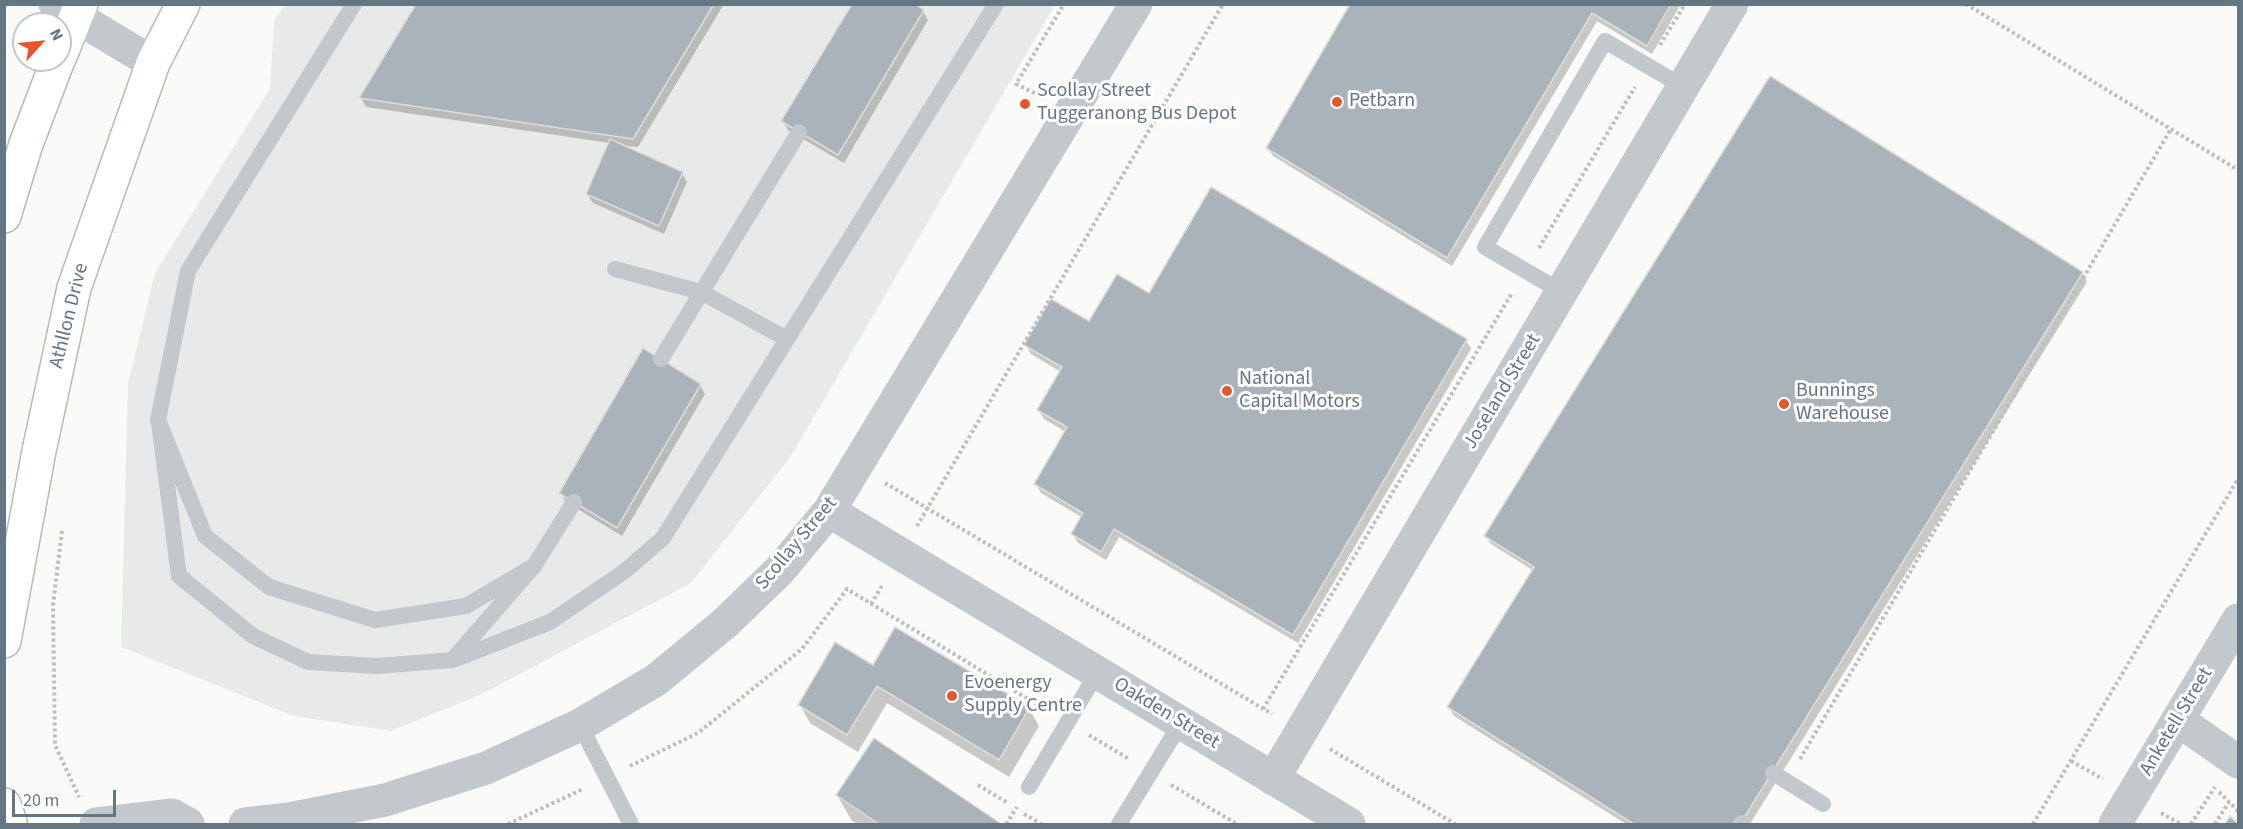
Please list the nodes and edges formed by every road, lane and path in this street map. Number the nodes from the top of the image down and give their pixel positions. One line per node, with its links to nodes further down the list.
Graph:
1 (183, 4): 11 (main road, Athllon Drive)
2 (354, 4): 26 (lane)
3 (996, 4): 24 (lane)
4 (1064, 4): 15 (path)
5 (1136, 4): 15 (street, Scollay Street)
6 (1222, 4): 30 (path)
7 (1684, 4): 12 (path)
8 (1732, 4): 14 (street, Joseland Street)
9 (1966, 4): 16 (path)
10 (70, 8): 11 (street)
11 (153, 63): 37 (main road, Athllon Drive)
12 (1648, 66): 14 (lane); 21 (path); 21 (lane)
13 (53, 72): 19 (main road)
14 (1684, 87): 23 (street, Joseland Street)
15 (1070, 113): 27 (street, Scollay Street)
16 (2171, 129): 18 (path); 48 (path)
17 (799, 132): 22 (lane)
18 (2238, 170)
19 (4, 216)
20 (615, 269): 22 (lane)
21 (1525, 271): 23 (lane); 40 (path)
22 (701, 292): 24 (lane); 25 (lane)
23 (1562, 292): 45 (street, Joseland Street)
24 (787, 339): 38 (lane)
25 (661, 359)
26 (159, 423): 34 (lane); 38 (lane)
27 (856, 466): 30 (path); 31 (street, Scollay Street)
28 (2238, 479): 65 (path)
29 (574, 502): 34 (lane)
30 (927, 508): 33 (path); 40 (path)
31 (829, 511): 33 (street, Oakden Street); 44 (street, Scollay Street)
32 (62, 530): 56 (path)
33 (900, 554): 35 (path); 39 (street, Oakden Street)
34 (534, 566): 38 (lane)
35 (871, 604): 42 (path); 49 (path)
36 (2238, 620): 41 (street, Anketell Street)
37 (4, 641)
38 (453, 660)
39 (1097, 673): 42 (lane); 43 (street, Oakden Street)
40 (1263, 709): 45 (path)
41 (2178, 720): 46 (street); 66 (street, Anketell Street)
42 (1067, 723): 47 (path); 51 (lane)
43 (1181, 723): 47 (lane); 50 (street, Oakden Street)
44 (580, 725): 49 (lane); 58 (street, Scollay Street)
45 (1301, 732): 50 (street, Joseland Street); 64 (path)
46 (2238, 762)
47 (1150, 772): 61 (lane); 62 (path)
48 (1780, 777): 54 (lane)
49 (607, 778): 59 (path); 60 (lane)
50 (1273, 779): 63 (street, Oakden Street)
51 (1029, 787)
52 (2214, 788): 53 (path)
53 (2229, 802): 55 (path); 67 (path)
54 (1823, 804)
55 (2238, 811)
56 (96, 824): 57 (street)
57 (188, 825)
58 (245, 825)
59 (508, 825)
60 (631, 825)
61 (1119, 825)
62 (1237, 825)
63 (1349, 825)
64 (1455, 825)
65 (2033, 825)
66 (2115, 825)
67 (2215, 825)

